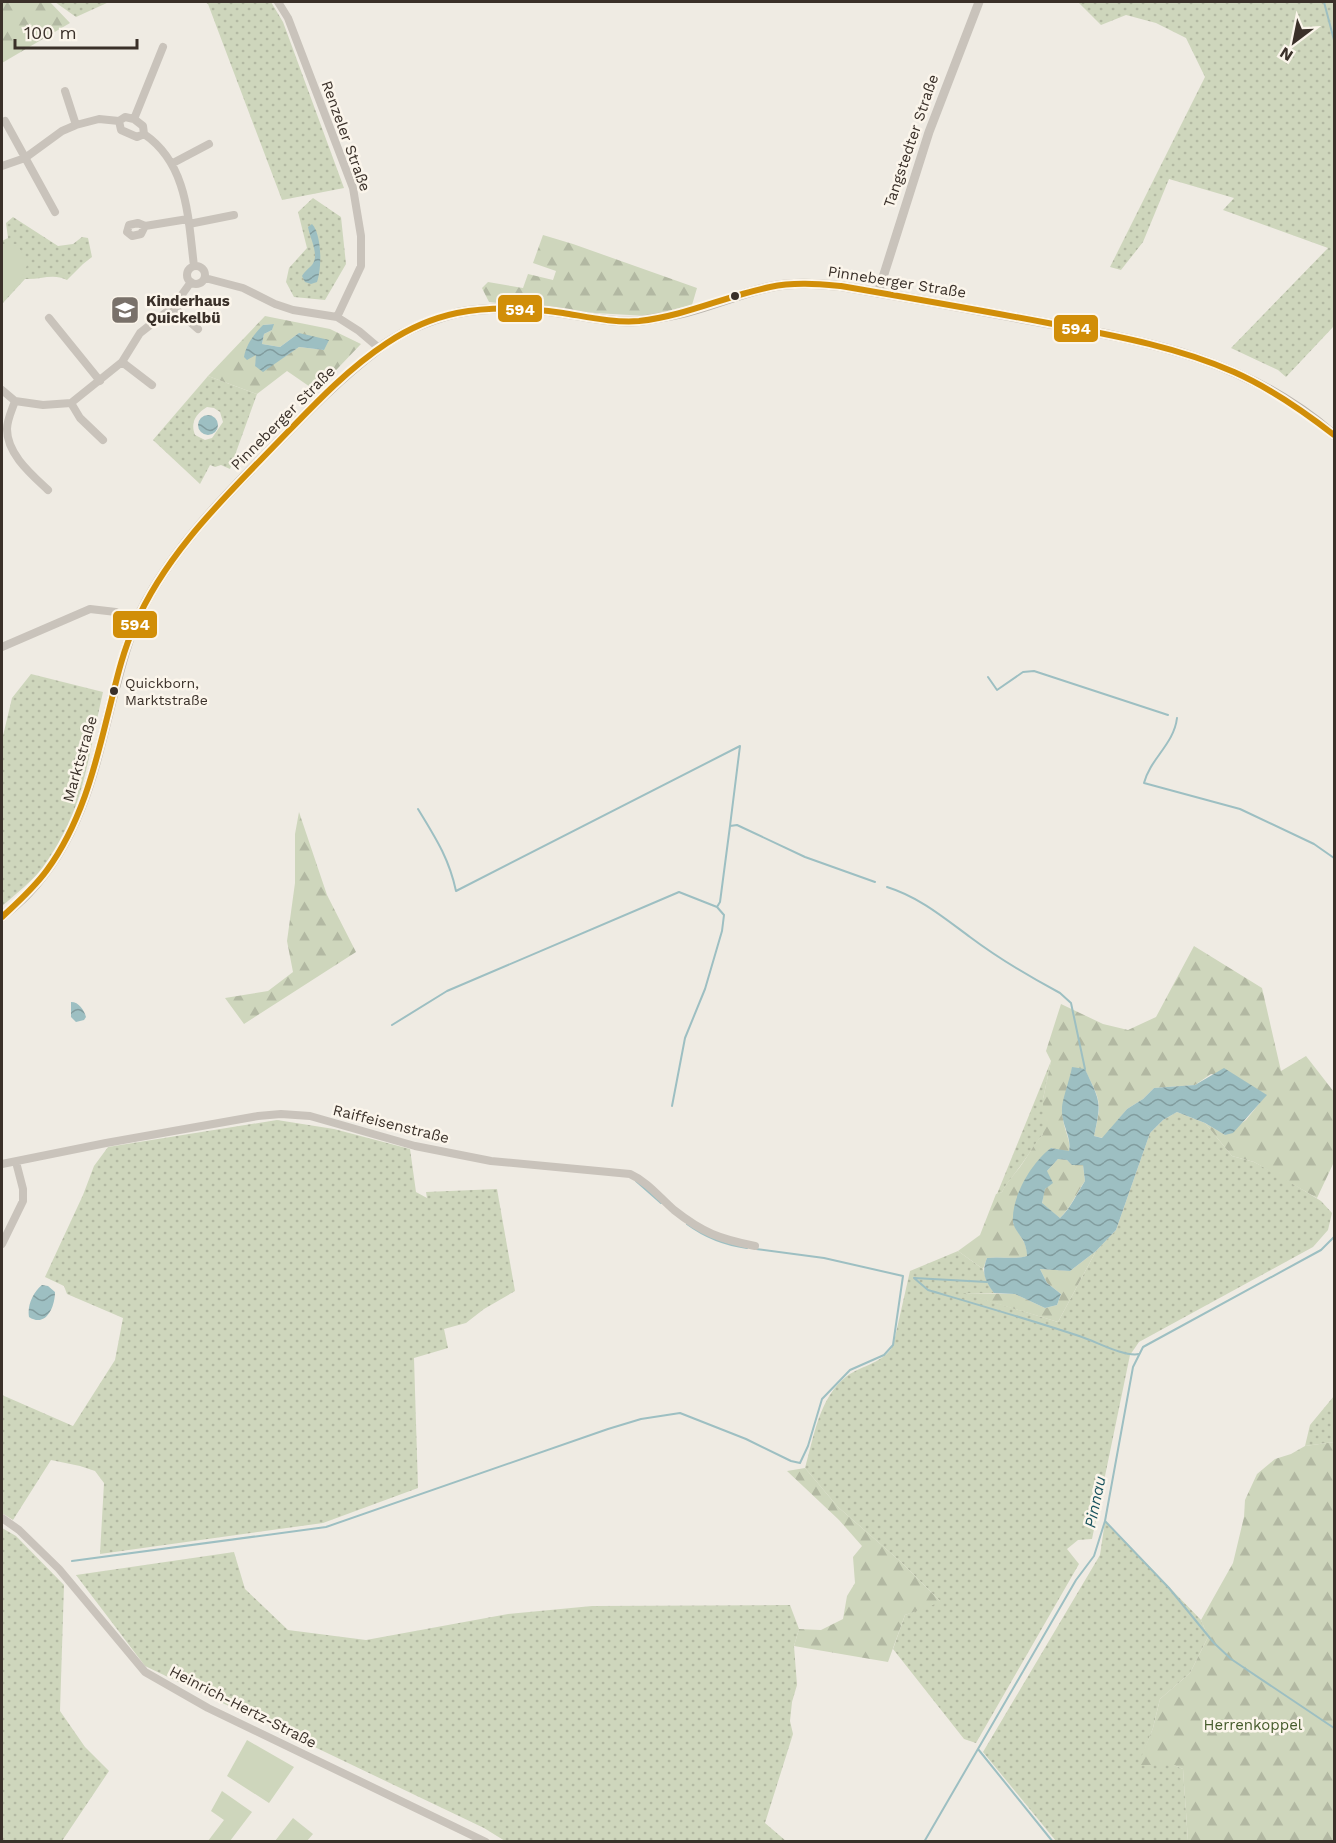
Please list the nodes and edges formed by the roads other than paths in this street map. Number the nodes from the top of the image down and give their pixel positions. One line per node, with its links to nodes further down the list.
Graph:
1 (278, 2): 23 (street, Renzeler Straße)
2 (979, 2): 21 (street, Tangstedter Straße)
3 (163, 47): 5 (street)
4 (65, 91): 8 (street)
5 (134, 119): 7 (street); 9 (street)
6 (5, 122): 11 (street)
7 (119, 122): 8 (street); 9 (street)
8 (76, 125): 11 (street)
9 (144, 134): 12 (street)
10 (209, 144): 12 (street)
11 (25, 158): 13 (street); 14 (street)
12 (173, 164): 16 (street)
13 (2, 166)
14 (55, 212)
15 (234, 215): 16 (street)
16 (189, 222): 17 (street); 18 (street)
17 (145, 226)
18 (194, 266): 19 (street); 20 (street)
19 (205, 278): 20 (street); 23 (street)
20 (191, 282): 22 (street)
21 (878, 292): 26 (main road, Pinneberger Straße); 33 (main road, Pinneberger Straße)
22 (173, 307): 25 (street); 27 (street)
23 (337, 317): 26 (street)
24 (49, 318): 28 (street)
25 (198, 329)
26 (379, 348): 36 (main road, Pinneberger Straße)
27 (122, 362): 28 (street); 29 (street)
28 (100, 381): 32 (street)
29 (152, 385)
30 (2, 390): 31 (street)
31 (15, 401): 32 (street); 35 (street)
32 (71, 403): 34 (street)
33 (1335, 435)
34 (103, 440)
35 (48, 490)
36 (135, 622): 37 (street); 38 (main road, Marktstraße)
37 (2, 647)
38 (2, 917)
39 (2, 1156): 41 (street)
40 (16, 1162): 41 (street, Raiffeisenstraße); 42 (street); 43 (street, Raiffeisenstraße)
41 (2, 1164)
42 (2, 1244)
43 (756, 1246)
44 (2, 1518): 45 (street, Heinrich-Hertz-Straße)
45 (486, 1842)

